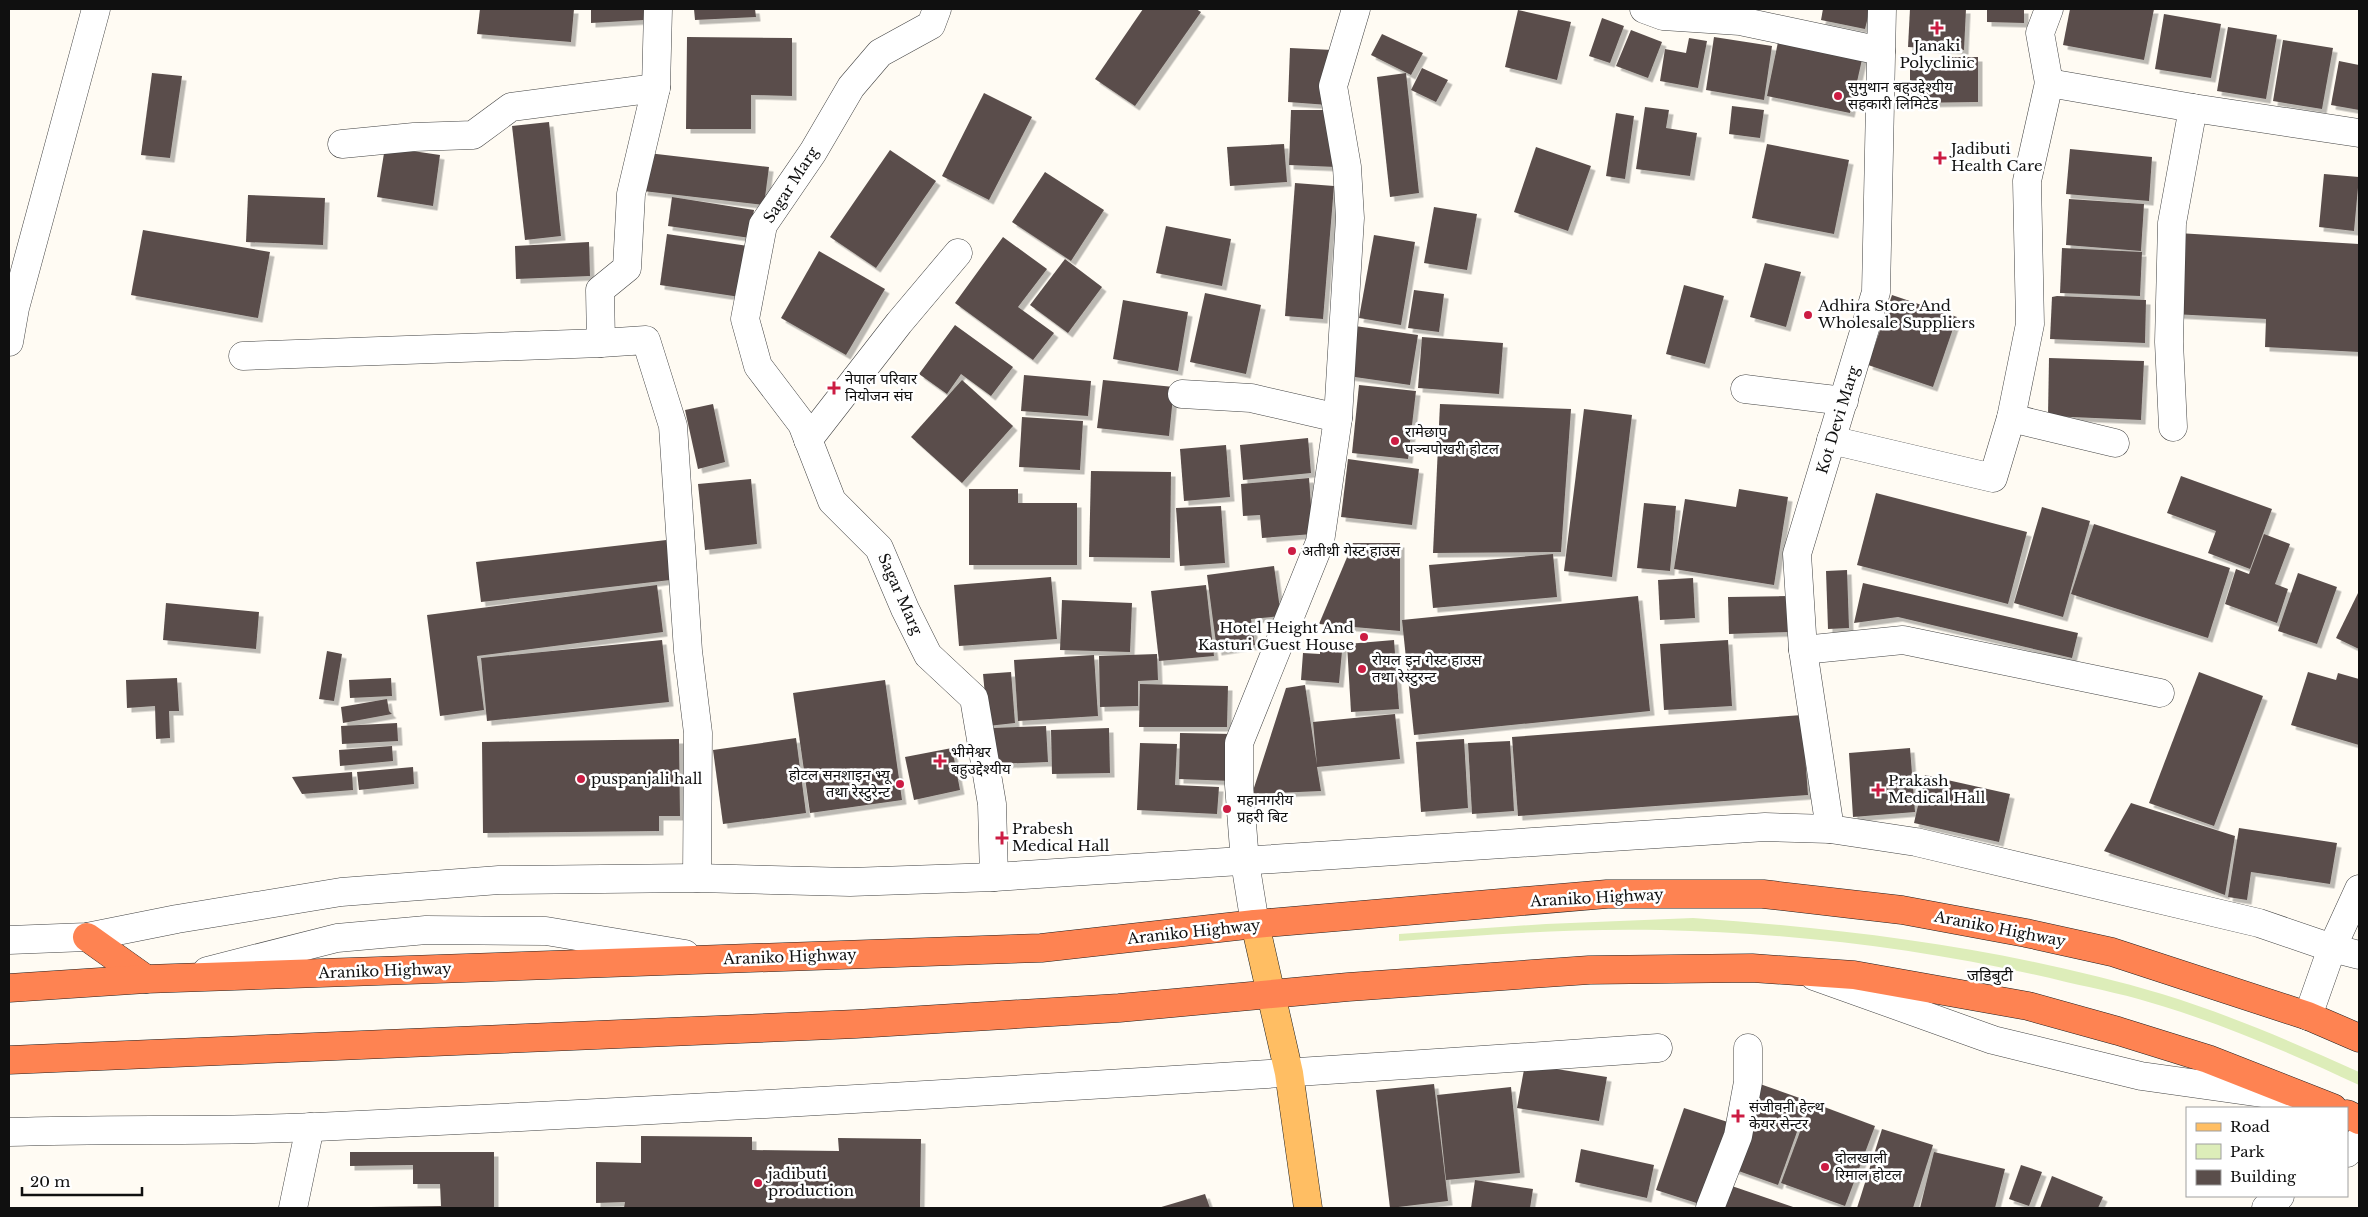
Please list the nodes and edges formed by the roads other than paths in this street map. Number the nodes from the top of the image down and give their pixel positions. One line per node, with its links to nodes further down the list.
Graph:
1 (96, 9): 15 (street)
2 (658, 9): 10 (street)
3 (937, 9): 24 (street, Sagar Marg)
4 (1356, 9): 21 (street)
5 (1644, 9): 8 (street)
6 (1882, 9): 8 (street, Kot Devi Marg)
7 (2049, 9): 9 (street)
8 (1881, 51): 20 (street, Kot Devi Marg)
9 (2049, 83): 11 (street); 22 (street)
10 (656, 88): 13 (street); 16 (street)
11 (2193, 108): 12 (street); 23 (street)
12 (2359, 133)
13 (342, 144)
14 (958, 253): 24 (street)
15 (9, 342)
16 (601, 343): 17 (street); 32 (street)
17 (243, 356)
18 (1745, 389): 20 (street)
19 (1182, 394): 21 (street)
20 (1844, 401): 25 (street, Kot Devi Marg)
21 (1338, 418): 30 (street)
22 (2011, 418): 25 (street); 26 (street)
23 (2173, 427)
24 (808, 440): 31 (street, Sagar Marg)
25 (1832, 440): 27 (street, Kot Devi Marg)
26 (2115, 443)
27 (1803, 650): 28 (street); 29 (street, Kot Devi Marg)
28 (2160, 693)
29 (1830, 828): 30 (street); 37 (street)
30 (1244, 862): 31 (street); 34 (street)
31 (994, 877): 32 (street)
32 (697, 878): 35 (street)
33 (2359, 889): 37 (street)
34 (1255, 924): 39 (highway, Araniko Highway); 43 (main road); 44 (highway, Araniko Highway)
35 (74, 938): 36 (street); 41 (highway)
36 (9, 940)
37 (2332, 948): 38 (street); 44 (street)
38 (2359, 955)
39 (720, 959): 41 (highway, Araniko Highway); 41 (street)
40 (1800, 971): 43 (highway); 50 (street); 50 (highway)
41 (158, 979): 42 (highway, Araniko Highway)
42 (9, 988)
43 (1271, 994): 48 (highway); 49 (main road)
44 (2308, 1016): 45 (highway, Araniko Highway)
45 (2359, 1038)
46 (1658, 1048): 49 (street)
47 (1748, 1048): 58 (street)
48 (9, 1060)
49 (1289, 1073): 51 (street); 57 (main road)
50 (2324, 1104)
51 (310, 1127): 52 (street); 56 (street)
52 (9, 1132)
53 (2359, 1141): 54 (street)
54 (2348, 1152)
55 (2279, 1197): 59 (street)
56 (293, 1208)
57 (1308, 1208)
58 (1710, 1208)
59 (2266, 1208)

